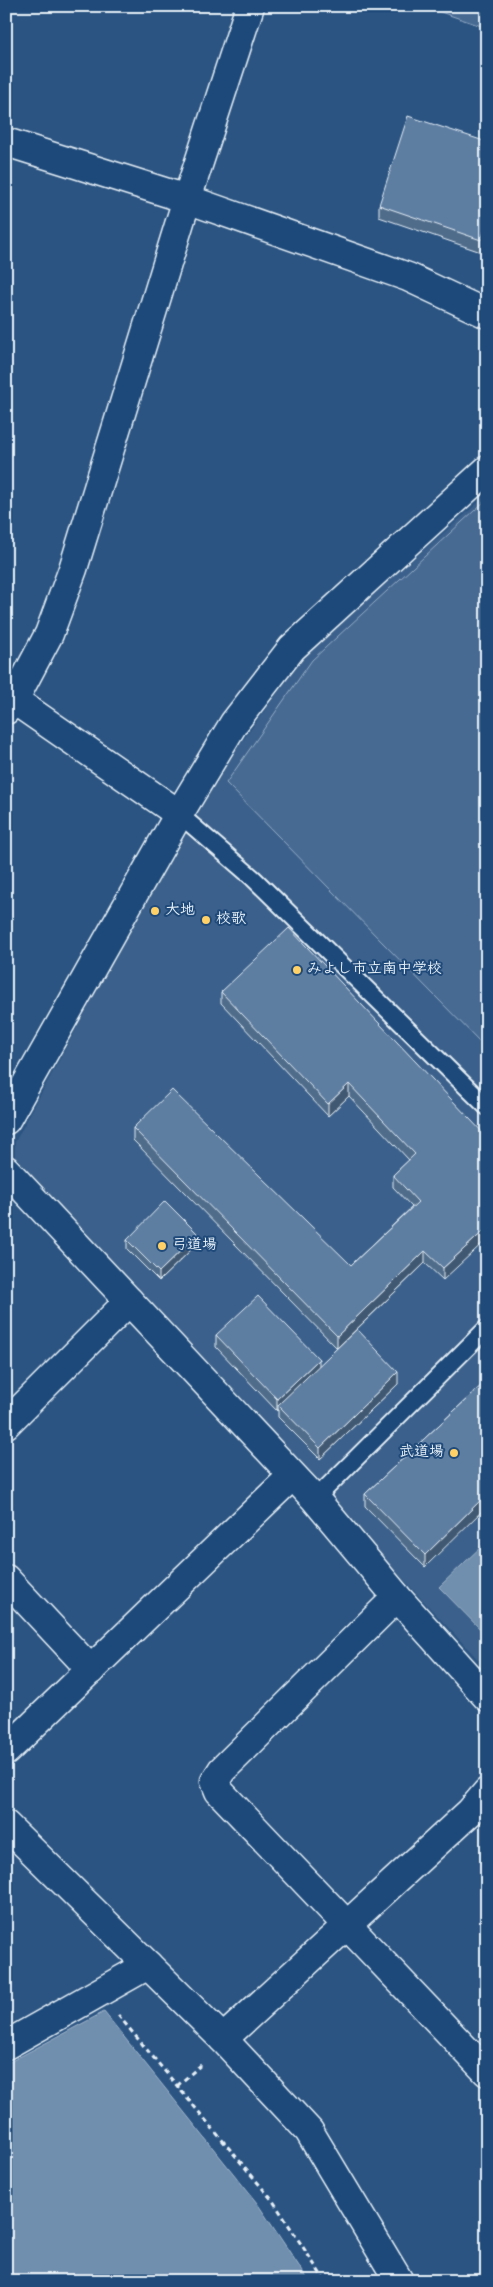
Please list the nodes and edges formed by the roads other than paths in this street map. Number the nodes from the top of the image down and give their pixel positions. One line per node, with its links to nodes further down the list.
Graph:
1 (250, 6): 3 (street)
2 (6, 142): 3 (street)
3 (187, 199): 4 (street); 6 (street)
4 (487, 314)
5 (487, 470): 7 (street)
6 (10, 705): 7 (street)
7 (178, 814): 8 (lane); 9 (street)
8 (487, 1107)
9 (6, 1120)
10 (6, 1170): 11 (street)
11 (129, 1301): 13 (street); 14 (street)
12 (487, 1328): 15 (lane)
13 (6, 1424)
14 (292, 1476): 15 (street); 18 (street)
15 (315, 1500): 17 (street)
16 (6, 1579): 18 (street)
17 (397, 1597): 19 (street); 23 (street)
18 (91, 1670): 20 (street)
19 (487, 1697)
20 (6, 1751)
21 (487, 1792): 23 (street)
22 (6, 1825): 24 (street)
23 (347, 1926): 25 (street); 27 (street)
24 (148, 1965): 25 (street); 26 (street)
25 (223, 2039): 28 (street)
26 (6, 2045)
27 (487, 2072)
28 (399, 2281)

